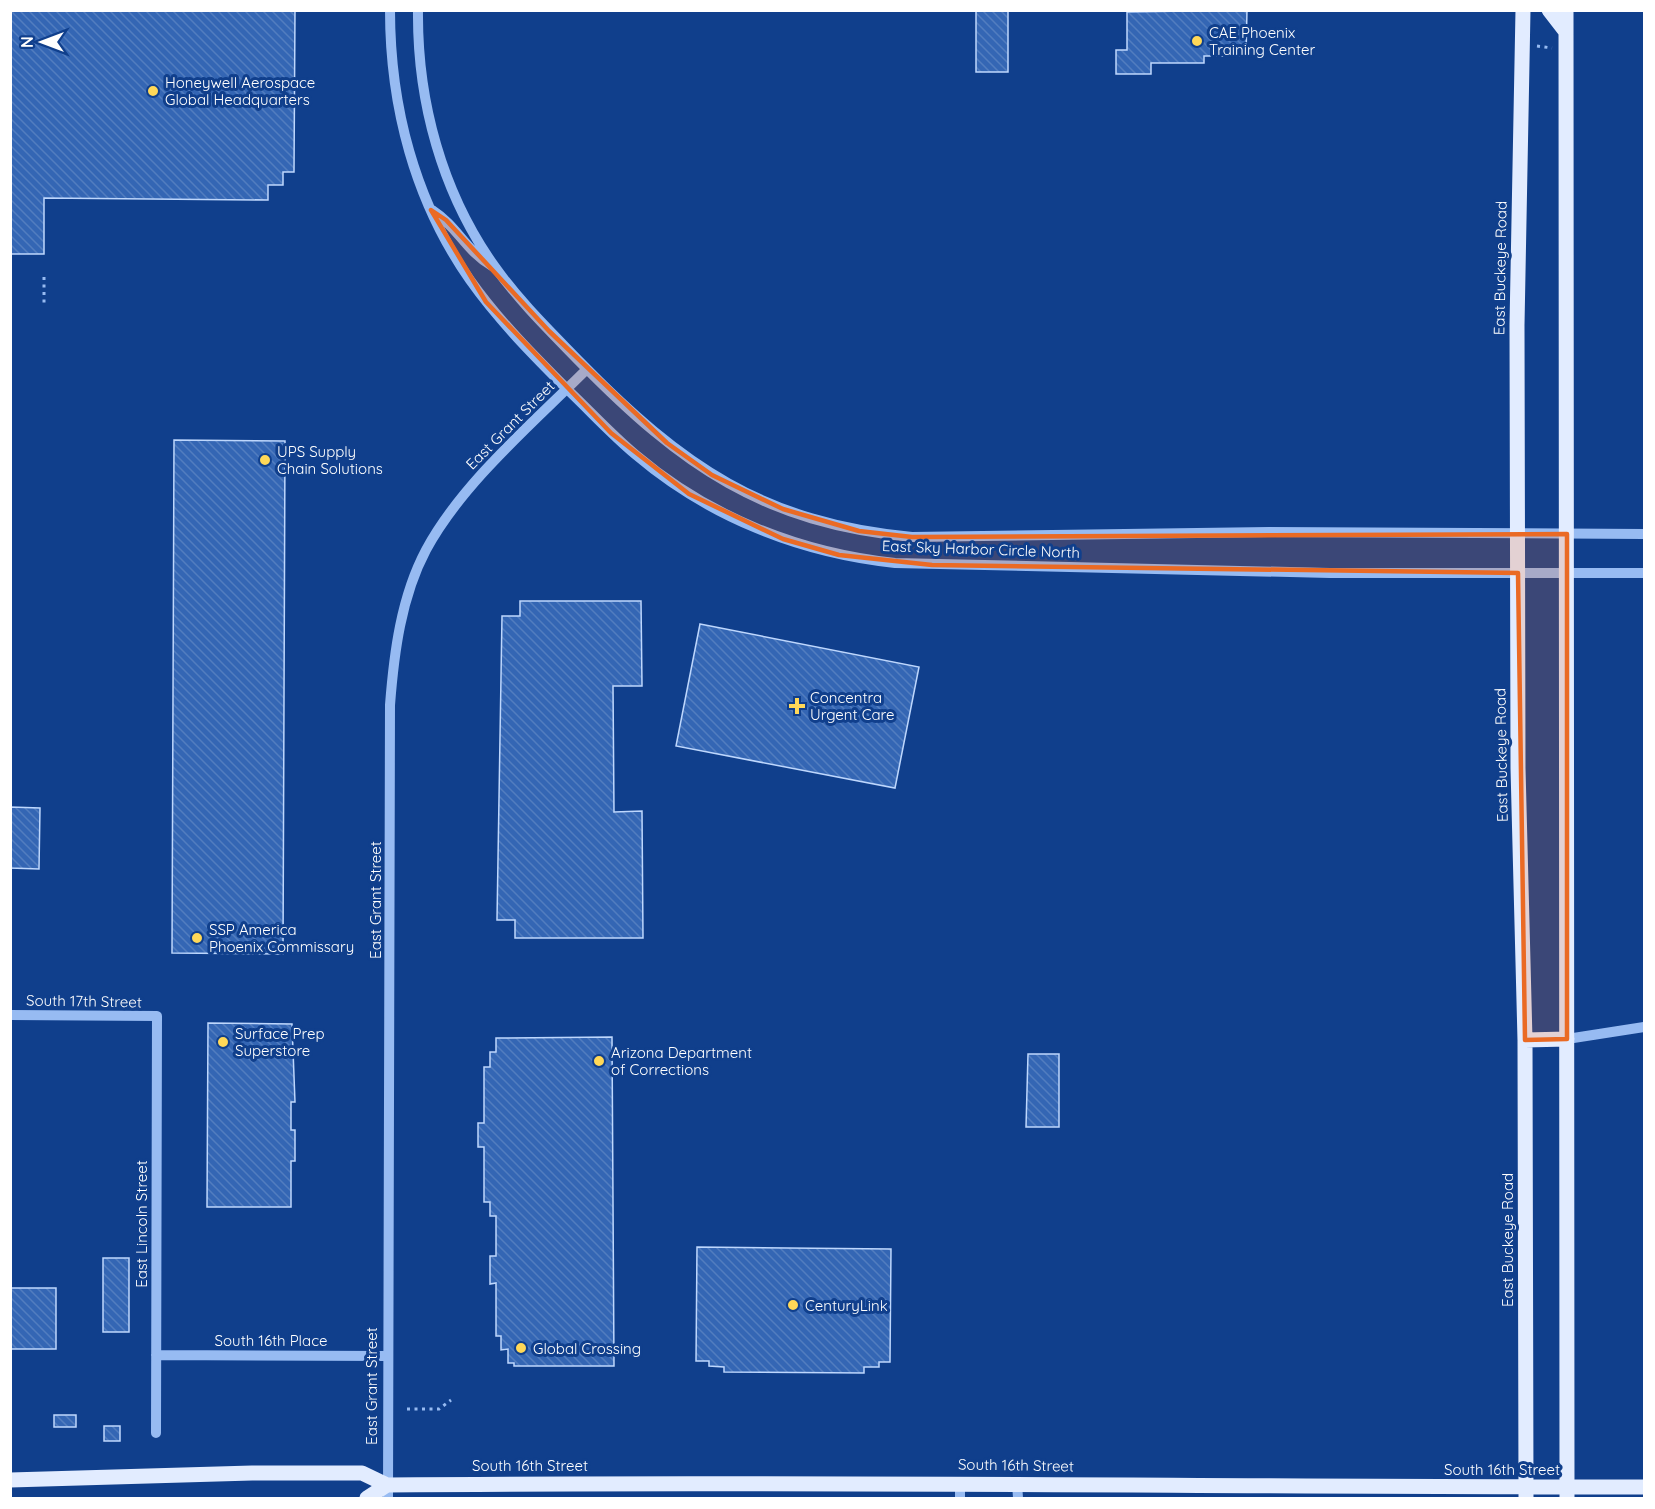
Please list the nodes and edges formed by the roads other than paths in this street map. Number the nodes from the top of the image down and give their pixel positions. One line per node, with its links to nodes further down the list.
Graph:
1 (390, 10): 7 (street, East Sky Harbor Circle North)
2 (418, 10): 8 (street, East Sky Harbor Circle North)
3 (1523, 10): 11 (main road, East Buckeye Road)
4 (1549, 10): 6 (main road)
5 (1566, 10): 6 (main road)
6 (1566, 32): 12 (main road)
7 (431, 210): 8 (street); 10 (street, East Sky Harbor Circle North)
8 (495, 268): 9 (street, East Sky Harbor Circle North)
9 (587, 369): 10 (street, East Grant Street); 11 (street, East Sky Harbor Circle North)
10 (567, 389): 15 (street, East Sky Harbor Circle North); 23 (street, East Grant Street)
11 (1518, 534): 12 (street, East Sky Harbor Circle North); 15 (main road, East Buckeye Road)
12 (1566, 534): 13 (street, East Sky Harbor Circle North); 14 (main road)
13 (1644, 534)
14 (1566, 572): 15 (street, East Sky Harbor Circle North); 16 (street, East Sky Harbor Circle North); 21 (main road)
15 (1518, 573): 20 (main road, East Buckeye Road)
16 (1644, 573)
17 (10, 1015): 18 (street, South 17th Street)
18 (157, 1016): 22 (street, East Lincoln Street)
19 (1644, 1027): 21 (street)
20 (1525, 1040): 21 (main road); 31 (main road, East Buckeye Road)
21 (1567, 1040): 32 (main road)
22 (156, 1355): 23 (street, South 16th Place); 24 (street, East Lincoln Street)
23 (386, 1356): 29 (street, East Grant Street)
24 (156, 1433)
25 (10, 1480): 29 (main road, South 16th Street)
26 (960, 1482): 28 (main road, South 16th Street); 29 (main road, South 16th Street); 34 (street)
27 (1644, 1487): 32 (main road, South 16th Street)
28 (1017, 1491): 30 (main road, South 16th Street)
29 (387, 1492): 33 (main road)
30 (1362, 1493): 31 (main road, South 16th Street)
31 (1526, 1493): 32 (main road, South 16th Street)
32 (1567, 1493)
33 (367, 1498)
34 (960, 1498)

